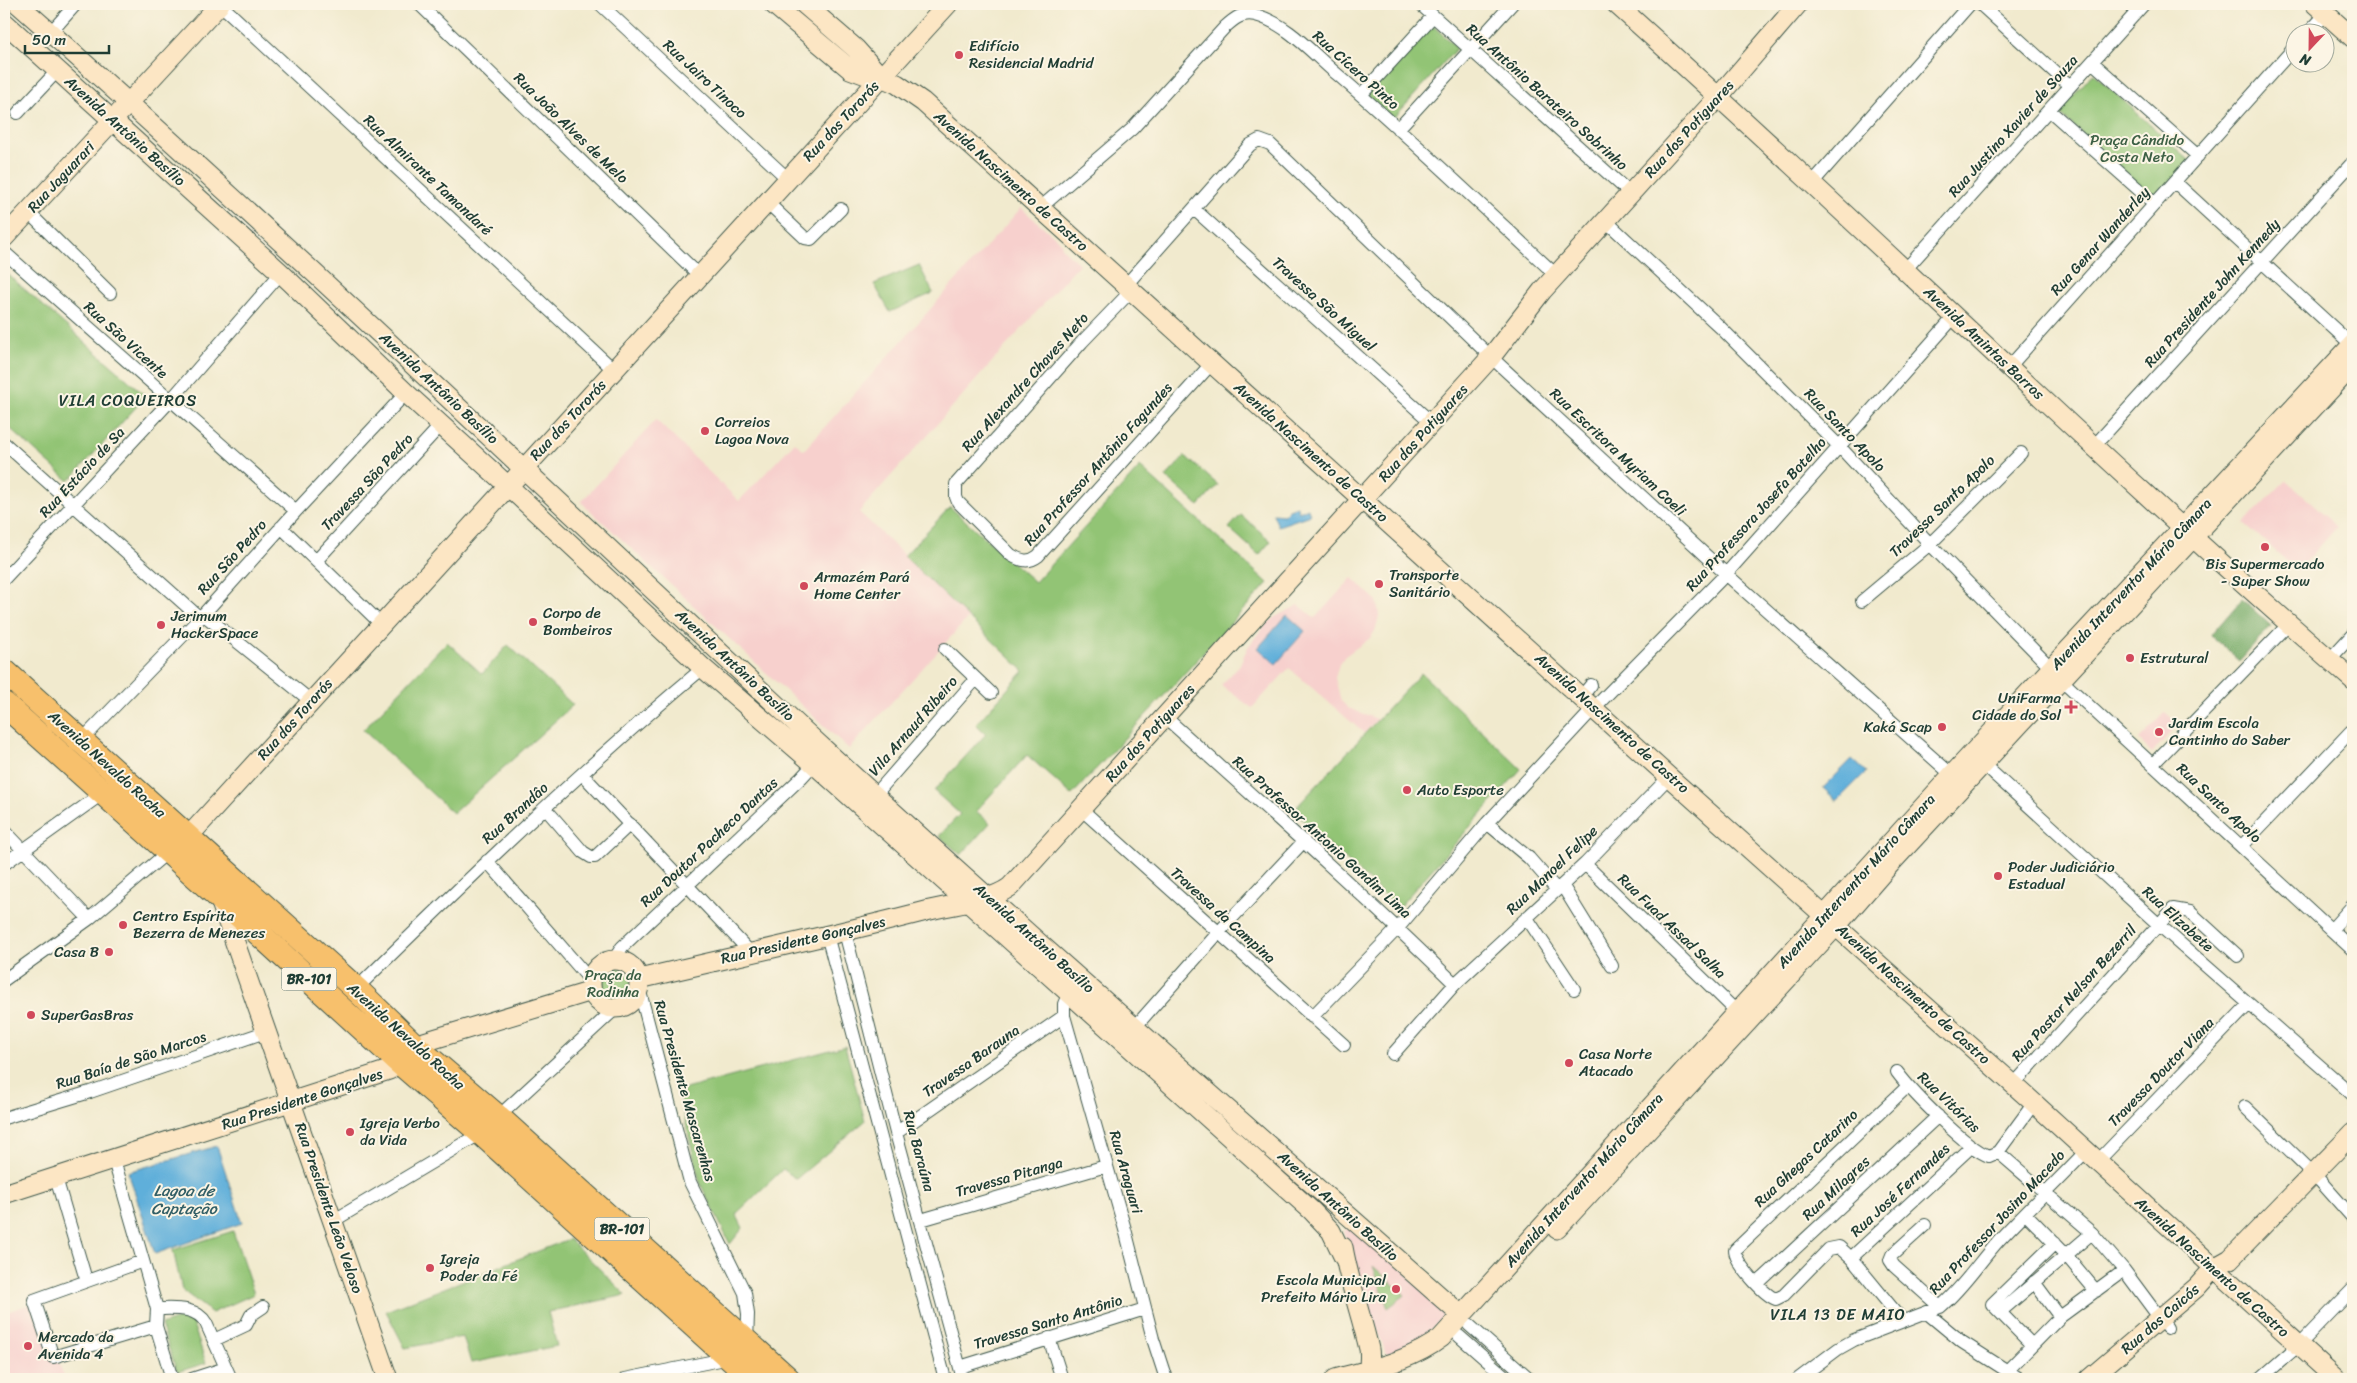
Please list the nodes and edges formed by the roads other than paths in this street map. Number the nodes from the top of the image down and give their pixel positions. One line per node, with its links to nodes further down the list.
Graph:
1 (18, 4): 20 (main road, Avenida Antônio Basílio)
2 (76, 4): 20 (street)
3 (220, 4): 30 (main road, Rua Jaguarari); 66 (street, Rua Almirante Tamandaré)
4 (418, 4): 56 (street, Rua João Alves de Melo)
5 (600, 4): 38 (street, Rua Jairo Tinoco)
6 (773, 4): 26 (main road, Avenida Nascimento de Castro)
7 (804, 4): 26 (main road, Avenida Nascimento de Castro)
8 (948, 4): 26 (main road, Rua dos Tororós)
9 (1420, 4): 17 (street, Rua Antônio Barateiro Sobrinho)
10 (1512, 4): 22 (street)
11 (1616, 4): 29 (main road, Avenida Amintas Barros)
12 (1798, 4): 29 (main road, Rua dos Potiguares)
13 (1970, 4): 39 (street)
14 (1980, 4): 27 (street)
15 (2144, 4): 24 (street, Rua Justino Xavier de Souza)
16 (2320, 9): 18 (street); 21 (main road)
17 (1433, 16): 22 (street, Rua Antônio Barateiro Sobrinho); 28 (street)
18 (2314, 22)
19 (4, 23): 25 (main road, Avenida Antônio Basílio)
20 (50, 32): 30 (main road, Avenida Antônio Basílio)
21 (2353, 38)
22 (1471, 50): 34 (street); 41 (street, Rua Antônio Barateiro Sobrinho)
23 (2284, 59): 36 (street, Rua Genar Wanderley)
24 (2092, 62): 27 (street, Rua Justino Xavier de Souza); 36 (street)
25 (58, 70): 32 (street); 33 (main road, Avenida Antônio Basílio)
26 (881, 77): 38 (main road, Rua dos Tororós); 45 (main road, Avenida Nascimento de Castro)
27 (2070, 86): 31 (street, Rua Justino Xavier de Souza)
28 (1361, 95): 34 (street, Rua Cícero Pinto); 45 (street, Rua Cícero Pinto)
29 (1719, 96): 39 (main road, Avenida Amintas Barros); 41 (main road, Rua dos Potiguares)
30 (130, 102): 33 (main road, Rua Jaguarari); 42 (main road, Avenida Antônio Basílio)
31 (2049, 110): 44 (street); 54 (street, Rua Justino Xavier de Souza)
32 (18, 113)
33 (114, 120): 48 (main road, Rua Jaguarari); 50 (main road, Avenida Antônio Basílio)
34 (1398, 129): 57 (street, Rua Cícero Pinto)
35 (1270, 144): 47 (street, Rua Alexandre Chaves Neto); 62 (street, Rua Escritora Myriam Coeli)
36 (2198, 156): 40 (street, Rua Genar Wanderley)
37 (2353, 162): 53 (street, Rua Presidente John Kennedy)
38 (788, 179): 43 (main road, Rua dos Tororós)
39 (1813, 182): 54 (main road, Avenida Amintas Barros)
40 (2174, 182): 44 (street, Rua Genar Wanderley); 53 (street)
41 (1631, 194): 49 (main road, Rua dos Potiguares)
42 (237, 201): 50 (main road); 75 (main road, Avenida Antônio Basílio)
43 (766, 202): 46 (street); 56 (main road, Rua dos Tororós)
44 (2155, 204): 65 (street, Rua Genar Wanderley)
45 (1040, 208): 58 (main road, Avenida Nascimento de Castro)
46 (841, 209)
47 (1194, 209): 58 (street, Rua Alexandre Chaves Neto); 69 (street, Travessa São Miguel)
48 (28, 212): 51 (main road, Rua Jaguarari); 59 (street)
49 (1606, 221): 57 (main road, Rua dos Potiguares); 72 (street, Rua Santo Apolo)
50 (234, 230): 55 (main road, Avenida Antônio Basílio)
51 (4, 238)
52 (4, 252): 68 (street, Rua São Vicente)
53 (2262, 263): 61 (street); 73 (street, Rua Presidente John Kennedy)
54 (1905, 270): 60 (main road, Avenida Amintas Barros)
55 (281, 273): 67 (main road, Avenida Antônio Basílio); 68 (street, Rua Estácio de Sa)
56 (700, 276): 66 (main road, Rua dos Tororós)
57 (1556, 276): 62 (main road, Rua dos Potiguares)
58 (1129, 288): 63 (main road, Avenida Nascimento de Castro); 78 (street, Rua Alexandre Chaves Neto)
59 (110, 293)
60 (1955, 316): 65 (main road, Avenida Amintas Barros); 72 (street, Rua Professora Josefa Botelho)
61 (2353, 344): 82 (main road, Avenida Interventor Mário Câmara)
62 (1492, 357): 69 (main road, Rua dos Potiguares); 85 (street, Rua Escritora Myriam Coeli)
63 (1212, 363): 77 (main road, Avenida Nascimento de Castro); 78 (street, Rua Professor Antônio Fagundes)
64 (2353, 365): 82 (main road, Avenida Interventor Mário Câmara)
65 (2010, 366): 73 (main road, Avenida Amintas Barros)
66 (614, 370): 75 (main road, Rua dos Tororós)
67 (406, 393): 70 (main road, Avenida Antônio Basílio); 80 (street, Rua São Pedro)
68 (170, 401): 79 (street, Rua Estácio de Sa); 80 (street, Rua São Vicente)
69 (1432, 422): 77 (main road, Rua dos Potiguares)
70 (441, 425): 76 (main road, Avenida Antônio Basílio); 84 (street, Travessa São Pedro)
71 (4, 443): 79 (street)
72 (1839, 446): 83 (street, Rua Santo Apolo); 85 (street, Rua Professora Josefa Botelho)
73 (2095, 446): 82 (main road, Avenida Amintas Barros)
74 (2021, 453): 83 (street, Travessa Santo Apolo)
75 (524, 466): 76 (main road, Rua dos Tororós); 106 (main road, Avenida Antônio Basílio)
76 (507, 484): 89 (main road, Rua dos Tororós); 94 (main road, Avenida Antônio Basílio)
77 (1364, 498): 100 (main road, Avenida Nascimento de Castro); 103 (main road, Rua dos Potiguares)
78 (958, 502)
79 (74, 505): 86 (street, Rua Estácio de Sa); 88 (street)
80 (296, 511): 81 (street, Rua São Pedro)
81 (281, 527): 84 (street); 88 (street, Rua São Pedro)
82 (2188, 532): 90 (main road, Avenida Amintas Barros); 96 (main road, Avenida Interventor Mário Câmara)
83 (1930, 544): 87 (street, Travessa Santo Apolo); 96 (street, Rua Santo Apolo)
84 (316, 560): 89 (street)
85 (1726, 574): 100 (street, Rua Professora Josefa Botelho); 111 (street, Rua Escritora Myriam Coeli)
86 (4, 579)
87 (1862, 601)
88 (202, 616): 101 (street); 105 (street, Rua São Pedro)
89 (381, 624): 101 (main road, Rua dos Tororós)
90 (2289, 624): 93 (main road, Avenida Amintas Barros); 108 (street)
91 (2353, 634): 93 (street)
92 (945, 649): 97 (street, Vila Arnaud Ribeiro)
93 (2330, 660): 98 (main road, Avenida Amintas Barros)
94 (703, 668): 107 (main road, Avenida Antônio Basílio); 110 (street, Rua Brandâo)
95 (4, 671): 105 (highway, Avenida Nevaldo Rocha / BR-101)
96 (2056, 675): 108 (street, Rua Santo Apolo); 109 (main road, Avenida Interventor Mário Câmara); 111 (main road, Avenida Interventor Mário Câmara)
97 (976, 680): 99 (street, Vila Arnaud Ribeiro); 114 (street, Vila Arnaud Ribeiro)
98 (2353, 680)
99 (991, 693)
100 (1589, 696): 112 (main road, Avenida Nascimento de Castro); 117 (street, Rua Professora Josefa Botelho)
101 (311, 701): 120 (main road, Rua dos Tororós)
102 (4, 704): 113 (highway, Avenida Nevaldo Rocha / BR-101)
103 (1165, 717): 116 (main road, Rua dos Potiguares); 121 (street, Rua Professor Antonio Gondim Lima)
104 (2353, 729): 122 (street)
105 (81, 741): 120 (highway, Avenida Nevaldo Rocha / BR-101)
106 (820, 745): 107 (street, Rua Doutor Pacheco Dantas); 114 (main road, Avenida Antônio Basílio)
107 (814, 764): 128 (street, Rua Doutor Pacheco Dantas); 132 (main road, Avenida Antônio Basílio)
108 (2153, 764): 122 (street, Rua Santo Apolo)
109 (1984, 765): 136 (main road, Avenida Interventor Mário Câmara); 137 (street, Rua Elizabete)
110 (582, 774): 115 (street, Rua Brandâo); 118 (street)
111 (1952, 775): 136 (main road, Avenida Interventor Mário Câmara)
112 (1669, 776): 127 (street, Rua Manoel Felipe); 136 (main road, Avenida Nascimento de Castro)
113 (103, 793): 123 (street); 124 (highway, Avenida Nevaldo Rocha / BR-101)
114 (875, 795): 131 (main road, Avenida Antônio Basílio)
115 (545, 808): 118 (street); 125 (street, Rua Brandâo)
116 (1081, 809): 131 (main road, Rua dos Potiguares); 140 (street, Travessa da Campina)
117 (1487, 823): 129 (street); 138 (street, Rua Professora Josefa Botelho)
118 (630, 824): 128 (street)
119 (4, 830): 123 (street)
120 (188, 837): 153 (highway, Avenida Nevaldo Rocha / BR-101)
121 (1304, 841): 138 (street, Rua Professor Antonio Gondim Lima); 140 (street)
122 (2242, 846): 139 (street, Rua Santo Apolo)
123 (22, 850): 126 (street); 135 (street)
124 (169, 851): 130 (highway, Avenida Nevaldo Rocha / BR-101); 135 (street)
125 (487, 861): 151 (street); 153 (street, Rua Brandâo)
126 (4, 864)
127 (1585, 864): 129 (street, Rua Manoel Felipe); 156 (street, Rua Fuad Assad Salha)
128 (686, 885): 143 (street); 145 (street, Rua Doutor Pacheco Dantas)
129 (1560, 888): 134 (street, Rua Manoel Felipe); 146 (street)
130 (218, 896): 160 (main road, Rua Presidente Leão Veloso); 162 (highway, Avenida Nevaldo Rocha / BR-101)
131 (990, 898): 132 (main road, Rua dos Potiguares); 150 (main road, Avenida Antônio Basílio)
132 (966, 902): 141 (main road, Rua Presidente Gonçalves); 150 (main road, Avenida Antônio Basílio)
133 (2353, 905): 139 (street)
134 (1527, 918): 149 (street, Rua Manoel Felipe); 152 (street)
135 (89, 919): 147 (street)
136 (1831, 920): 156 (main road, Avenida Interventor Mário Câmara); 165 (main road, Avenida Nascimento de Castro); 183 (main road, Avenida Interventor Mário Câmara)
137 (2158, 924): 144 (street, Rua Pastor Nelson Bezerril); 154 (street, Rua Elizabete); 165 (street, Rua Pastor Nelson Bezerril)
138 (1398, 928): 149 (street, Rua Professor Antonio Gondim Lima); 158 (street, Rua Professora Josefa Botelho)
139 (2331, 930): 142 (street, Rua Santo Apolo)
140 (1219, 932): 158 (street, Travessa da Campina); 159 (street)
141 (836, 934): 143 (main road, Rua Presidente Gonçalves); 175 (street, Rua Baraúna); 207 (street)
142 (2353, 950)
143 (751, 953): 148 (main road, Rua Presidente Gonçalves)
144 (2238, 956)
145 (614, 960): 148 (main road); 151 (main road)
146 (1612, 966)
147 (4, 980)
148 (639, 983): 155 (main road); 221 (street, Rua Presidente Mascarenhas)
149 (1455, 984): 163 (street, Rua Manoel Felipe)
150 (1073, 985): 157 (street, Rua Araguari); 159 (main road, Avenida Antônio Basílio); 196 (main road, Avenida Antônio Basílio)
151 (592, 986): 155 (main road); 162 (main road, Rua Presidente Gonçalves)
152 (1574, 989)
153 (356, 990): 162 (highway, Avenida Nevaldo Rocha / BR-101)
154 (2249, 1004): 167 (street, Rua Elizabete); 179 (street, Travessa Doutor Viana)
155 (616, 1008): 172 (street)
156 (1737, 1012): 183 (main road, Avenida Interventor Mário Câmara)
157 (1064, 1016): 175 (street, Travessa Barauna); 181 (street, Rua Araguari)
158 (1312, 1017): 161 (street, Travessa da Campina)
159 (1136, 1027): 187 (main road, Avenida Antônio Basílio)
160 (268, 1031): 168 (main road, Rua Presidente Leão Veloso); 173 (street, Rua Baía de São Marcos)
161 (1344, 1045)
162 (406, 1054): 168 (main road, Rua Presidente Gonçalves); 172 (highway, Avenida Nevaldo Rocha / BR-101); 174 (highway, Avenida Nevaldo Rocha / BR-101)
163 (1393, 1054)
164 (1898, 1072): 166 (street, Rua Vitórias)
165 (2013, 1084): 169 (main road, Avenida Nascimento de Castro)
166 (1908, 1086): 171 (street, Rua Vitórias); 203 (street, Rua Ghegas Catarino)
167 (2353, 1095)
168 (292, 1103): 180 (main road, Rua Presidente Gonçalves); 191 (main road, Rua Presidente Leão Veloso)
169 (2034, 1103): 178 (street); 179 (main road, Avenida Nascimento de Castro)
170 (2245, 1108): 182 (street)
171 (1938, 1116): 177 (street, Rua Vitórias); 203 (street, Rua Milagres)
172 (498, 1117): 221 (highway, Avenida Nevaldo Rocha / BR-101)
173 (4, 1118)
174 (481, 1133): 191 (street); 224 (highway, Avenida Nevaldo Rocha / BR-101)
175 (896, 1133): 190 (street, Rua Baraúna)
176 (2353, 1133): 182 (main road, Rua dos Caicós)
177 (1976, 1149): 178 (street); 197 (street, Rua José Fernandes)
178 (1998, 1152): 186 (street)
179 (2092, 1157): 186 (street, Rua Professor Josino Macedo); 199 (main road, Avenida Nascimento de Castro)
180 (114, 1160): 184 (main road, Rua Presidente Gonçalves); 198 (street)
181 (1106, 1166): 190 (street, Travessa Pitanga); 210 (street, Rua Araguari)
182 (2314, 1174): 189 (street); 199 (main road, Rua dos Caicós)
183 (1605, 1177): 217 (main road, Avenida Interventor Mário Câmara)
184 (56, 1178): 185 (main road, Rua Presidente Gonçalves); 201 (street)
185 (4, 1194)
186 (2045, 1195): 188 (street, Rua Professor Josino Macedo); 193 (street)
187 (1335, 1203): 196 (main road); 217 (main road, Avenida Antônio Basílio)
188 (2026, 1213): 194 (street); 208 (street, Rua Professor Josino Macedo)
189 (2353, 1218)
190 (921, 1220): 205 (street, Rua Baraúna)
191 (333, 1221): 232 (main road, Rua Presidente Leão Veloso)
192 (1925, 1225): 208 (street)
193 (2092, 1233): 195 (street); 200 (street)
194 (2055, 1243): 195 (street); 212 (street)
195 (2066, 1255): 202 (street); 206 (street)
196 (1344, 1258): 228 (main road)
197 (1851, 1258): 203 (street); 215 (street)
198 (143, 1261): 211 (street); 218 (street)
199 (2222, 1267): 216 (main road, Rua dos Caicós); 223 (main road, Avenida Nascimento de Castro)
200 (2124, 1270): 206 (street); 216 (street)
201 (84, 1272)
202 (2034, 1282): 212 (street); 214 (street)
203 (1757, 1284)
204 (2353, 1289): 223 (street)
205 (939, 1290): 207 (street); 226 (street, Rua Baraúna)
206 (2096, 1291): 214 (street)
207 (923, 1295): 235 (street)
208 (1940, 1307): 213 (street, Rua Professor Josino Macedo)
209 (263, 1308): 220 (street)
210 (1145, 1308): 219 (street, Travessa Santo Antônio); 237 (street, Rua Araguari)
211 (157, 1309): 218 (street); 220 (street)
212 (2000, 1312): 222 (street)
213 (1927, 1313): 215 (street, Rua Professor Josino Macedo); 225 (street)
214 (2060, 1317): 222 (street)
215 (1902, 1320): 241 (street, Rua Professor Josino Macedo)
216 (2164, 1323): 243 (main road, Rua dos Caicós); 244 (main road, Rua dos Caicós)
217 (1463, 1325): 228 (main road, Avenida Interventor Mário Câmara); 239 (street, Avenida Antônio Basílio); 240 (street, Avenida Antônio Basílio)
218 (156, 1326): 230 (street)
219 (1049, 1338): 226 (street, Travessa Santo Antônio); 236 (street)
220 (214, 1340): 227 (street)
221 (747, 1342): 234 (highway, Avenida Nevaldo Rocha / BR-101)
222 (2031, 1344): 225 (street)
223 (2299, 1345): 245 (street); 246 (main road, Avenida Nascimento de Castro)
224 (730, 1358): 229 (highway, Avenida Nevaldo Rocha / BR-101); 233 (street)
225 (2007, 1371): 242 (street)
226 (961, 1373)
227 (228, 1374): 231 (street)
228 (1379, 1375): 238 (main road, Avenida Interventor Mário Câmara)
229 (750, 1378)
230 (172, 1379)
231 (192, 1379)
232 (388, 1379)
233 (625, 1379)
234 (788, 1379)
235 (945, 1379)
236 (1062, 1379)
237 (1166, 1379)
238 (1335, 1379)
239 (1508, 1379)
240 (1530, 1379)
241 (1798, 1379)
242 (2020, 1379)
243 (2089, 1379)
244 (2104, 1379)
245 (2260, 1379)
246 (2336, 1379)

